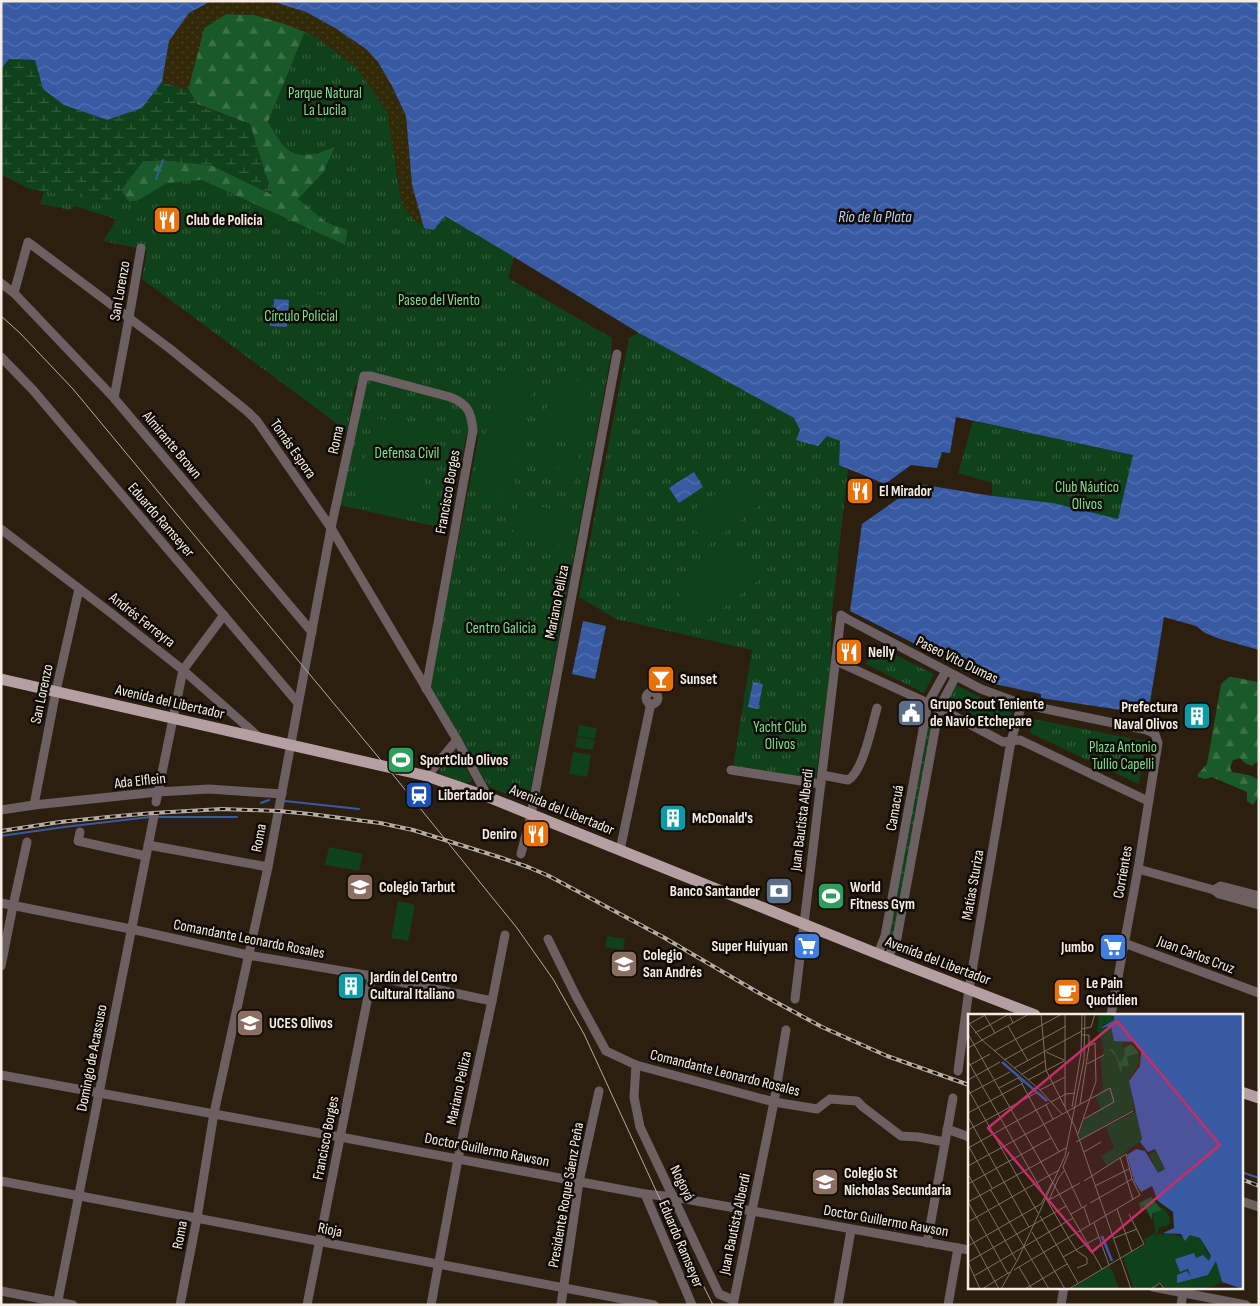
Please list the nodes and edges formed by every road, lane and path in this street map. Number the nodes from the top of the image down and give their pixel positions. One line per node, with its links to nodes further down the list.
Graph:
1 (141, 248): 4 (street, San Lorenzo)
2 (1, 283): 3 (street, Almirante Brown)
3 (14, 293): 4 (street, Tomás Espora); 8 (street, Almirante Brown)
4 (129, 318): 8 (street, San Lorenzo); 9 (street, Tomás Espora)
5 (617, 354): 45 (street, Mariano Pelliza)
6 (1, 357): 12 (street, Eduardo Ramseyer)
7 (364, 376): 9 (street, Roma); 20 (street, Francisco Borges)
8 (114, 398): 14 (street, Almirante Brown)
9 (331, 528): 14 (street, Roma); 20 (street, Tomás Espora)
10 (1, 529): 11 (street, Andrés Ferreyra)
11 (79, 589): 16 (street, Andrés Ferreyra); 21 (street, San Lorenzo)
12 (224, 615): 16 (street); 22 (street, Eduardo Ramseyer)
13 (841, 615): 15 (street, Juan Bautista Alberdi); 17 (street, Paseo Vito Dumas)
14 (312, 632): 22 (street, Roma)
15 (836, 661): 23 (street); 38 (street, Juan Bautista Alberdi)
16 (183, 670): 28 (street); 30 (street, Andrés Ferreyra)
17 (946, 671): 18 (street, Paseo Vito Dumas); 23 (street, Camacuá)
18 (956, 676): 24 (street, Paseo Vito Dumas); 27 (street, Camacuá)
19 (1, 679): 21 (main road, Avenida del Libertador)
20 (426, 689): 31 (street, Tomás Espora)
21 (56, 691): 28 (main road, Avenida del Libertador); 43 (street, San Lorenzo)
22 (298, 703): 33 (street, Roma)
23 (928, 703): 27 (street); 36 (street, Camacuá)
24 (1022, 704): 29 (street, Paseo Vito Dumas); 32 (street, Matías Sturiza)
25 (651, 705): 50 (street)
26 (877, 708): 38 (street)
27 (939, 708): 32 (street); 37 (street, Camacuá)
28 (174, 719): 30 (main road, Avenida del Libertador); 40 (street)
29 (1155, 734): 42 (street, Corrientes)
30 (260, 738): 33 (main road, Avenida del Libertador)
31 (457, 740): 35 (street); 41 (street, Tomás Espora)
32 (1011, 741): 42 (street); 71 (street, Matías Sturiza)
33 (291, 744): 35 (main road, Avenida del Libertador); 39 (street, Roma)
34 (730, 770): 38 (street)
35 (427, 776): 41 (main road, Avenida del Libertador)
36 (915, 776): 37 (street); 55 (street, Camacuá)
37 (926, 778): 56 (street, Camacuá)
38 (821, 780): 62 (street, Juan Bautista Alberdi)
39 (282, 794): 40 (street, Ada Elflein); 53 (street, Roma)
40 (159, 797): 43 (street, Ada Elflein)
41 (488, 797): 45 (main road, Avenida del Libertador)
42 (1148, 801): 54 (street, Corrientes)
43 (34, 805): 44 (street, Ada Elflein)
44 (1, 810)
45 (531, 815): 50 (main road, Avenida del Libertador); 51 (street, Mariano Pelliza)
46 (154, 816): 49 (street, Domingo de Acassuso)
47 (80, 832): 52 (street)
48 (27, 842): 61 (street)
49 (148, 845): 52 (street, Domingo de Acassuso); 53 (street)
50 (620, 850): 62 (main road, Avenida del Libertador)
51 (521, 854)
52 (146, 856): 63 (street, Domingo de Acassuso)
53 (268, 867): 67 (street, Roma)
54 (1138, 869): 57 (street); 66 (street, Corrientes)
55 (894, 887): 56 (street); 68 (street, Camacuá)
56 (906, 890): 68 (street, Camacuá)
57 (1214, 890): 58 (street); 60 (street)
58 (1259, 896)
59 (1, 904): 61 (street, Comandante Leonardo Rosales)
60 (1259, 905)
61 (13, 906): 63 (street, Comandante Leonardo Rosales); 69 (street)
62 (803, 924): 68 (main road, Avenida del Libertador); 73 (street, Juan Bautista Alberdi)
63 (131, 929): 67 (street, Comandante Leonardo Rosales); 83 (street, Domingo de Acassuso)
64 (505, 936): 74 (street, Mariano Pelliza)
65 (548, 939): 78 (street, Comandante Leonardo Rosales)
66 (1124, 943): 72 (street, Juan Carlos Cruz); 76 (street, Corrientes)
67 (248, 955): 70 (street, Comandante Leonardo Rosales); 87 (street, Roma)
68 (883, 956): 71 (main road, Avenida del Libertador)
69 (1, 966)
70 (372, 976): 74 (street, Comandante Leonardo Rosales); 89 (street, Francisco Borges)
71 (969, 989): 75 (main road, Avenida del Libertador); 79 (street, Matías Sturiza)
72 (1259, 994)
73 (795, 999)
74 (492, 1001): 92 (street, Mariano Pelliza)
75 (1032, 1014)
76 (1112, 1014)
77 (786, 1030): 86 (street, Juan Bautista Alberdi)
78 (636, 1065): 86 (street, Comandante Leonardo Rosales); 97 (street, Nogoyá)
79 (958, 1071)
80 (1, 1075): 83 (street, Doctor Guillermo Rawson)
81 (599, 1091): 94 (street, Presidente Roque Sáenz Peña)
82 (1242, 1092): 85 (main road)
83 (99, 1093): 87 (street, Doctor Guillermo Rawson); 96 (street, Domingo de Acassuso)
84 (953, 1098): 88 (street)
85 (1259, 1098)
86 (774, 1102): 91 (street, Comandante Leonardo Rosales); 100 (street, Juan Bautista Alberdi)
87 (214, 1113): 89 (street, Doctor Guillermo Rawson); 101 (street, Roma)
88 (947, 1129): 90 (street); 91 (street)
89 (340, 1136): 92 (street, Doctor Guillermo Rawson); 103 (street, Francisco Borges)
90 (968, 1137)
91 (945, 1142): 104 (street)
92 (458, 1159): 94 (street, Doctor Guillermo Rawson); 107 (street, Mariano Pelliza)
93 (1, 1181): 96 (street, Rioja)
94 (579, 1182): 95 (street, Doctor Guillermo Rawson); 108 (street, Presidente Roque Sáenz Peña)
95 (645, 1194): 97 (street, Doctor Guillermo Rawson); 121 (street, Eduardo Ramseyer)
96 (79, 1195): 101 (street, Rioja); 114 (street, Domingo de Acassuso)
97 (674, 1197): 100 (street, Doctor Guillermo Rawson); 113 (street, Nogoyá)
98 (1242, 1201): 99 (street)
99 (1259, 1207)
100 (752, 1211): 102 (street, Doctor Guillermo Rawson); 113 (street, Juan Bautista Alberdi)
101 (197, 1218): 103 (street, Rioja); 116 (street, Roma)
102 (851, 1230): 104 (street, Doctor Guillermo Rawson); 122 (street)
103 (319, 1242): 107 (street, Rioja); 117 (street, Francisco Borges)
104 (927, 1243): 105 (street, Doctor Guillermo Rawson)
105 (958, 1248): 106 (street, Doctor Guillermo Rawson); 123 (street)
106 (968, 1250)
107 (438, 1264): 108 (street, Rioja); 118 (street, Mariano Pelliza)
108 (564, 1288): 119 (street, Presidente Roque Sáenz Peña); 120 (street, Rioja)
109 (1064, 1288): 124 (street)
110 (1162, 1288): 111 (street)
111 (1183, 1290): 125 (street); 126 (street)
112 (1, 1291): 114 (street)
113 (733, 1302)
114 (58, 1303): 115 (street)
115 (73, 1305)
116 (180, 1305)
117 (307, 1305)
118 (430, 1305)
119 (561, 1305)
120 (654, 1305)
121 (692, 1305)
122 (838, 1305)
123 (948, 1305)
124 (1061, 1305)
125 (1181, 1305)
126 (1246, 1305)

